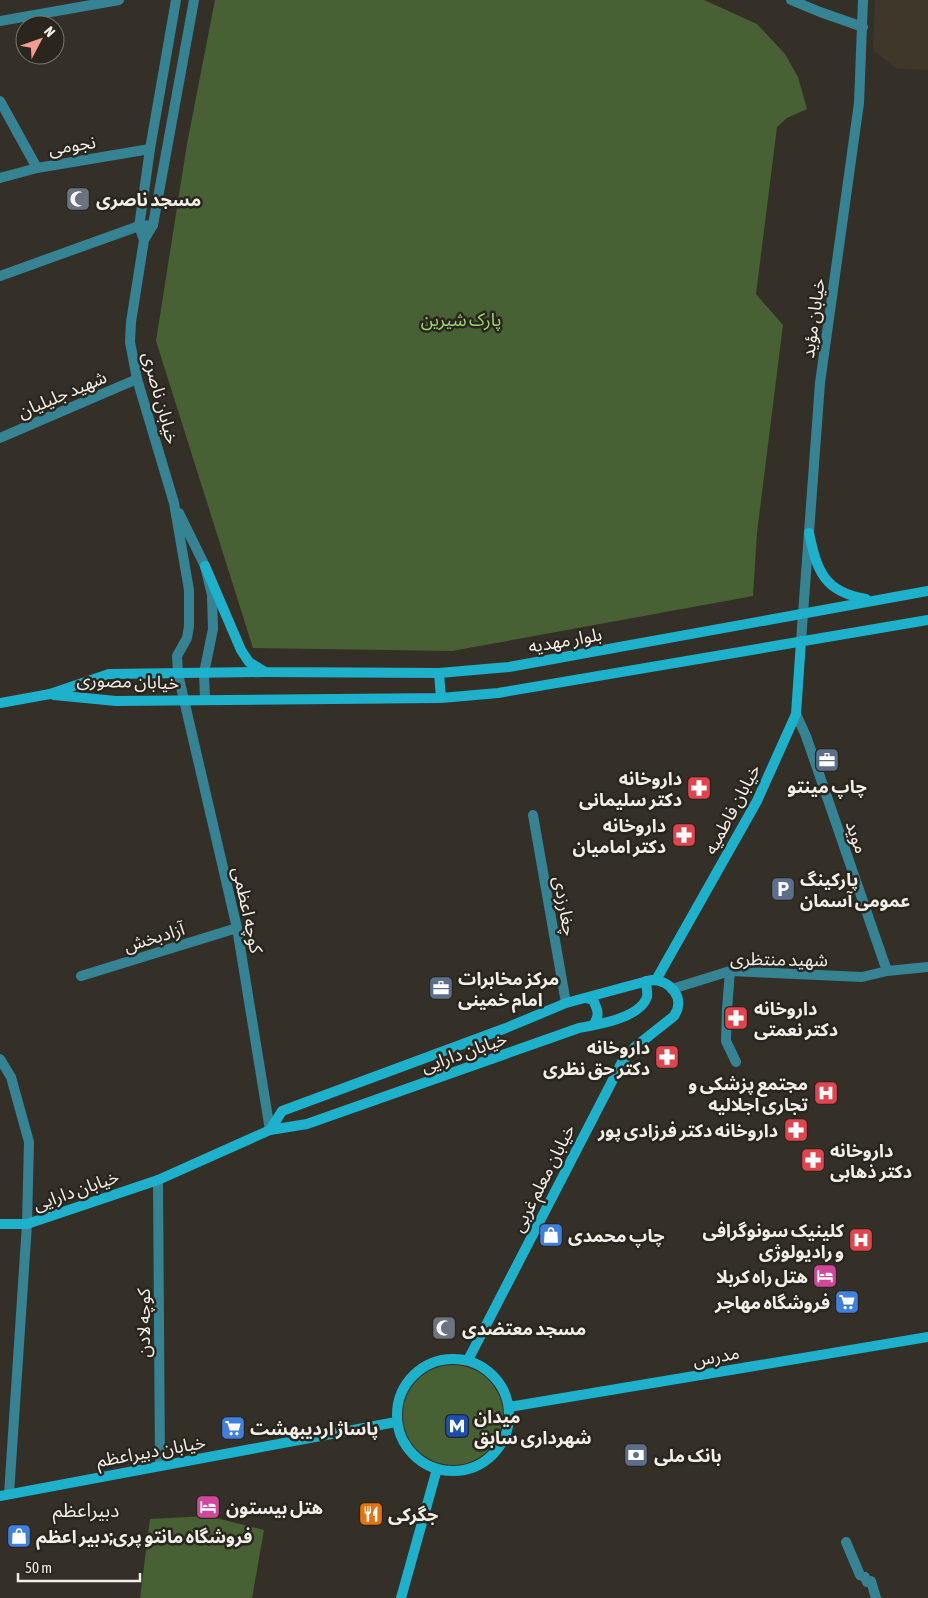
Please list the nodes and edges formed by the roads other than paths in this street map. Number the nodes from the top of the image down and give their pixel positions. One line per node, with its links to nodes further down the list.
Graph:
1 (119, 0): 6 (street)
2 (176, 0): 9 (street, خیابان ناصری)
3 (194, 0): 12 (street, خیابان ناصری)
4 (791, 0): 7 (street)
5 (863, 0): 7 (street, خیابان مؤید)
6 (0, 20)
7 (863, 27): 19 (street, خیابان مؤید)
8 (0, 101): 10 (street)
9 (150, 149): 10 (street, نجومی); 13 (street, خیابان ناصری)
10 (37, 168): 11 (street, نجومی)
11 (0, 178)
12 (153, 225): 13 (street); 14 (street, خیابان ناصری)
13 (139, 226): 14 (street, خیابان ناصری); 15 (street)
14 (144, 240): 16 (street, خیابان ناصری)
15 (0, 276)
16 (137, 379): 17 (street, شهید جلیلیان); 18 (street, خیابان ناصری)
17 (0, 438)
18 (174, 504): 20 (street, خیابان ناصری); 30 (street, خیابان ناصری)
19 (809, 534): 22 (main road); 23 (street, خیابان مؤید)
20 (205, 566): 28 (main road); 31 (street, خیابان ناصری)
21 (928, 591): 22 (main road, بلوار مهدیه)
22 (872, 600): 23 (main road, بلوار مهدیه)
23 (802, 614): 26 (street, خیابان مؤید); 29 (main road, بلوار مهدیه)
24 (928, 620): 25 (main road)
25 (816, 638): 26 (main road); 27 (main road)
26 (801, 641): 27 (main road, خیابان فاطمیه); 33 (main road)
27 (800, 655): 37 (main road, خیابان فاطمیه)
28 (265, 672): 29 (main road, بلوار مهدیه); 31 (main road, بلوار مهدیه)
29 (439, 673): 33 (main road)
30 (178, 674): 31 (main road, خیابان مصوری); 32 (main road, خیابان مصوری); 34 (street, کوچه اعظمی)
31 (204, 674): 35 (street, خیابان ناصری)
32 (50, 694): 34 (main road, خیابان مصوری); 36 (main road, خیابان مصوری)
33 (441, 698): 35 (main road)
34 (183, 699): 35 (main road, خیابان مصوری); 39 (street, کوچه اعظمی)
35 (205, 699)
36 (1, 700)
37 (796, 714): 42 (street, موید); 44 (main road, خیابان فاطمیه)
38 (533, 815): 47 (street, چغارزدی)
39 (237, 928): 43 (street, آزادبخش); 51 (street, کوچه اعظمی)
40 (928, 967): 42 (street, شهید منتظری)
41 (730, 971): 42 (street, شهید منتظری); 45 (street, شهید منتظری); 50 (street)
42 (887, 972)
43 (81, 976)
44 (651, 981): 45 (main road); 46 (main road, خیابان دارایی); 48 (main road, خیابان دارایی)
45 (672, 989): 56 (main road, خیابان معلم غربی)
46 (586, 998): 47 (main road, خیابان دارایی); 48 (main road)
47 (566, 1003): 51 (main road, خیابان دارایی)
48 (593, 1025): 51 (main road, خیابان دارایی)
49 (0, 1059): 54 (street)
50 (736, 1062)
51 (270, 1130): 52 (main road, خیابان دارایی)
52 (158, 1180): 54 (main road, خیابان دارایی); 59 (street, کوچه لادن)
53 (0, 1224): 54 (main road, خیابان دارایی)
54 (27, 1224): 61 (street)
55 (928, 1337): 57 (main road, مدرس)
56 (468, 1360): 57 (main road); 58 (main road)
57 (509, 1407): 60 (main road)
58 (396, 1422): 59 (main road, خیابان دبیراعظم); 60 (main road)
59 (160, 1466): 61 (main road, خیابان دبیراعظم)
60 (437, 1469): 63 (main road)
61 (5, 1495)
62 (846, 1542): 64 (street)
63 (401, 1598)
64 (876, 1598)

